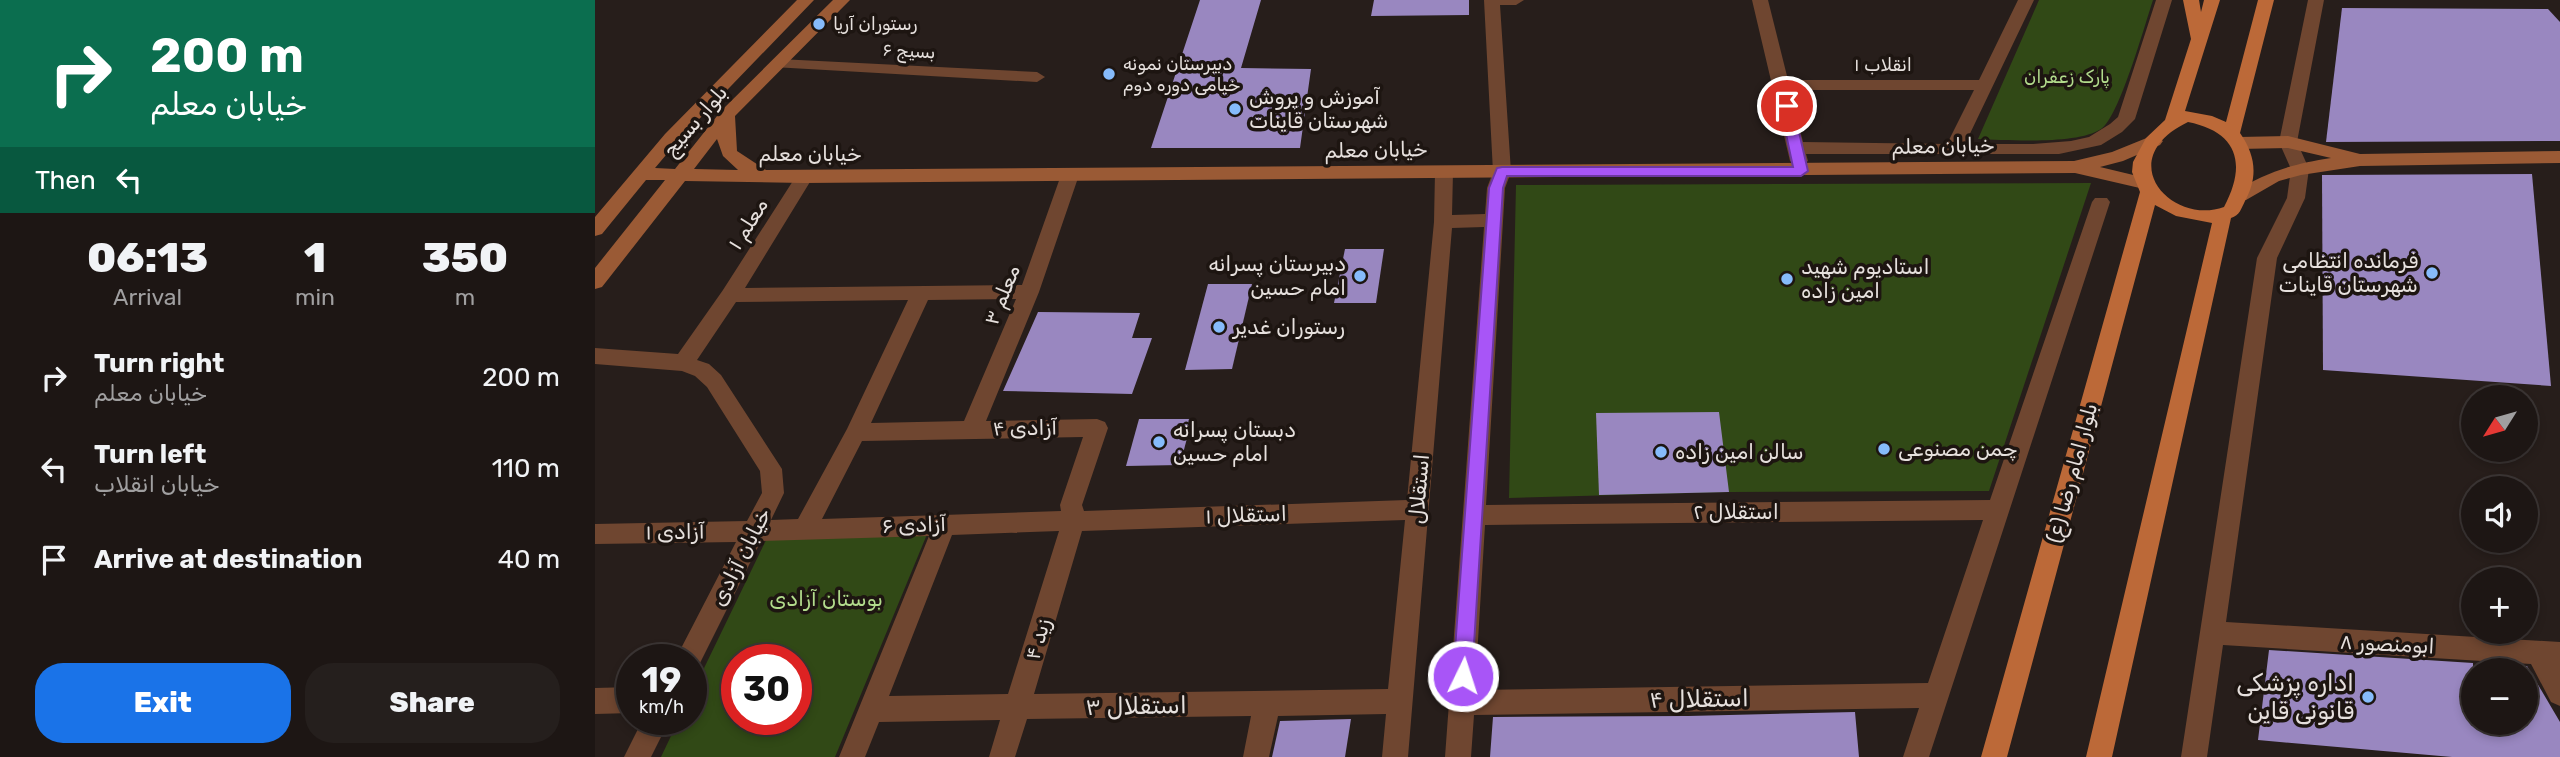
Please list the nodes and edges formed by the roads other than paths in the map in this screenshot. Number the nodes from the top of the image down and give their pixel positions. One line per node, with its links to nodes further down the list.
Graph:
1 (806, 0): 31 (street, بلوار بسیج)
2 (842, 0): 13 (street, بلوار بسیج)
3 (1492, 0): 4 (street); 30 (street)
4 (1516, 0)
5 (1760, 0): 15 (street)
6 (2026, 0): 16 (street)
7 (2164, 0): 23 (street)
8 (2190, 0): 12 (main road)
9 (2212, 0): 12 (main road)
10 (2266, 0): 19 (main road)
11 (2316, 0): 21 (street)
12 (2198, 38): 18 (main road)
13 (779, 64): 14 (street, بسیج ۶); 17 (street, بلوار بسیج)
14 (1037, 77)
15 (1782, 85): 16 (street, انقلاب ۱); 22 (street)
16 (1985, 85): 23 (street)
17 (727, 115): 32 (street, بلوار بسیج); 34 (street)
18 (2173, 121): 19 (main road); 20 (main road)
19 (2236, 138): 21 (street); 37 (main road)
20 (2154, 141): 26 (street); 36 (main road)
21 (2288, 142): 25 (street); 27 (street)
22 (1796, 148): 23 (street); 28 (street)
23 (1954, 148)
24 (2560, 157): 25 (street)
25 (2360, 160): 27 (street)
26 (2074, 167): 28 (street, خیابان معلم); 36 (street)
27 (2300, 169): 37 (street); 59 (street)
28 (1801, 171): 30 (street, خیابان معلم)
29 (1444, 172): 30 (street, خیابان معلم); 33 (street, خیابان معلم); 41 (street, استقلال)
30 (1502, 172): 40 (street)
31 (642, 174): 32 (street, خیابان معلم); 42 (street, بلوار بسیج)
32 (678, 174): 34 (street, خیابان معلم); 43 (street, بلوار بسیج)
33 (1070, 175): 35 (street, خیابان معلم); 45 (street, معلم ۳)
34 (764, 177): 35 (street, خیابان معلم)
35 (804, 177): 46 (street, معلم ۱)
36 (2147, 186): 39 (main road); 79 (main road, بلوار امام رضا (ع))
37 (2241, 196): 39 (main road)
38 (2101, 202): 52 (street)
39 (2223, 214): 80 (main road)
40 (1494, 220): 41 (street); 53 (street)
41 (1443, 222): 51 (street, استقلال)
42 (595, 229)
43 (595, 282)
44 (922, 291): 45 (street); 46 (street); 50 (street)
45 (1029, 292): 49 (street, معلم ۳)
46 (730, 295): 48 (street, معلم ۱)
47 (595, 356): 48 (street, خیابان آزادی)
48 (684, 363): 57 (street, خیابان آزادی)
49 (972, 429): 50 (street, آزادی ۴); 54 (street, آزادی ۴)
50 (856, 432): 56 (street)
51 (1418, 510): 54 (street, استقلال ۱); 66 (street, استقلال)
52 (1999, 510): 53 (street, استقلال ۲); 63 (street)
53 (1474, 514): 67 (street)
54 (1074, 520): 55 (street, آزادی ۶); 69 (street, زید ۴)
55 (945, 524): 56 (street, آزادی ۶); 70 (street)
56 (805, 529): 57 (street, آزادی ۶)
57 (755, 531): 58 (street, آزادی ۱); 60 (street, خیابان آزادی)
58 (595, 534)
59 (2214, 634): 61 (street, ابومنصور ۸); 81 (street)
60 (696, 644)
61 (2549, 654): 62 (street)
62 (2560, 693)
63 (1937, 695): 67 (street, استقلال ۴); 78 (street)
64 (616, 700): 65 (street)
65 (595, 701)
66 (1400, 701): 68 (street, استقلال ۳); 76 (street, استقلال)
67 (1461, 703): 77 (street)
68 (1267, 704): 69 (street, استقلال ۳); 75 (street)
69 (1017, 707): 70 (street, استقلال ۳); 74 (street, زید ۴)
70 (871, 709): 73 (street)
71 (649, 735): 72 (street)
72 (638, 757)
73 (852, 757)
74 (1002, 757)
75 (1256, 757)
76 (1395, 757)
77 (1458, 757)
78 (1916, 757)
79 (1994, 757)
80 (2099, 757)
81 (2194, 757)

